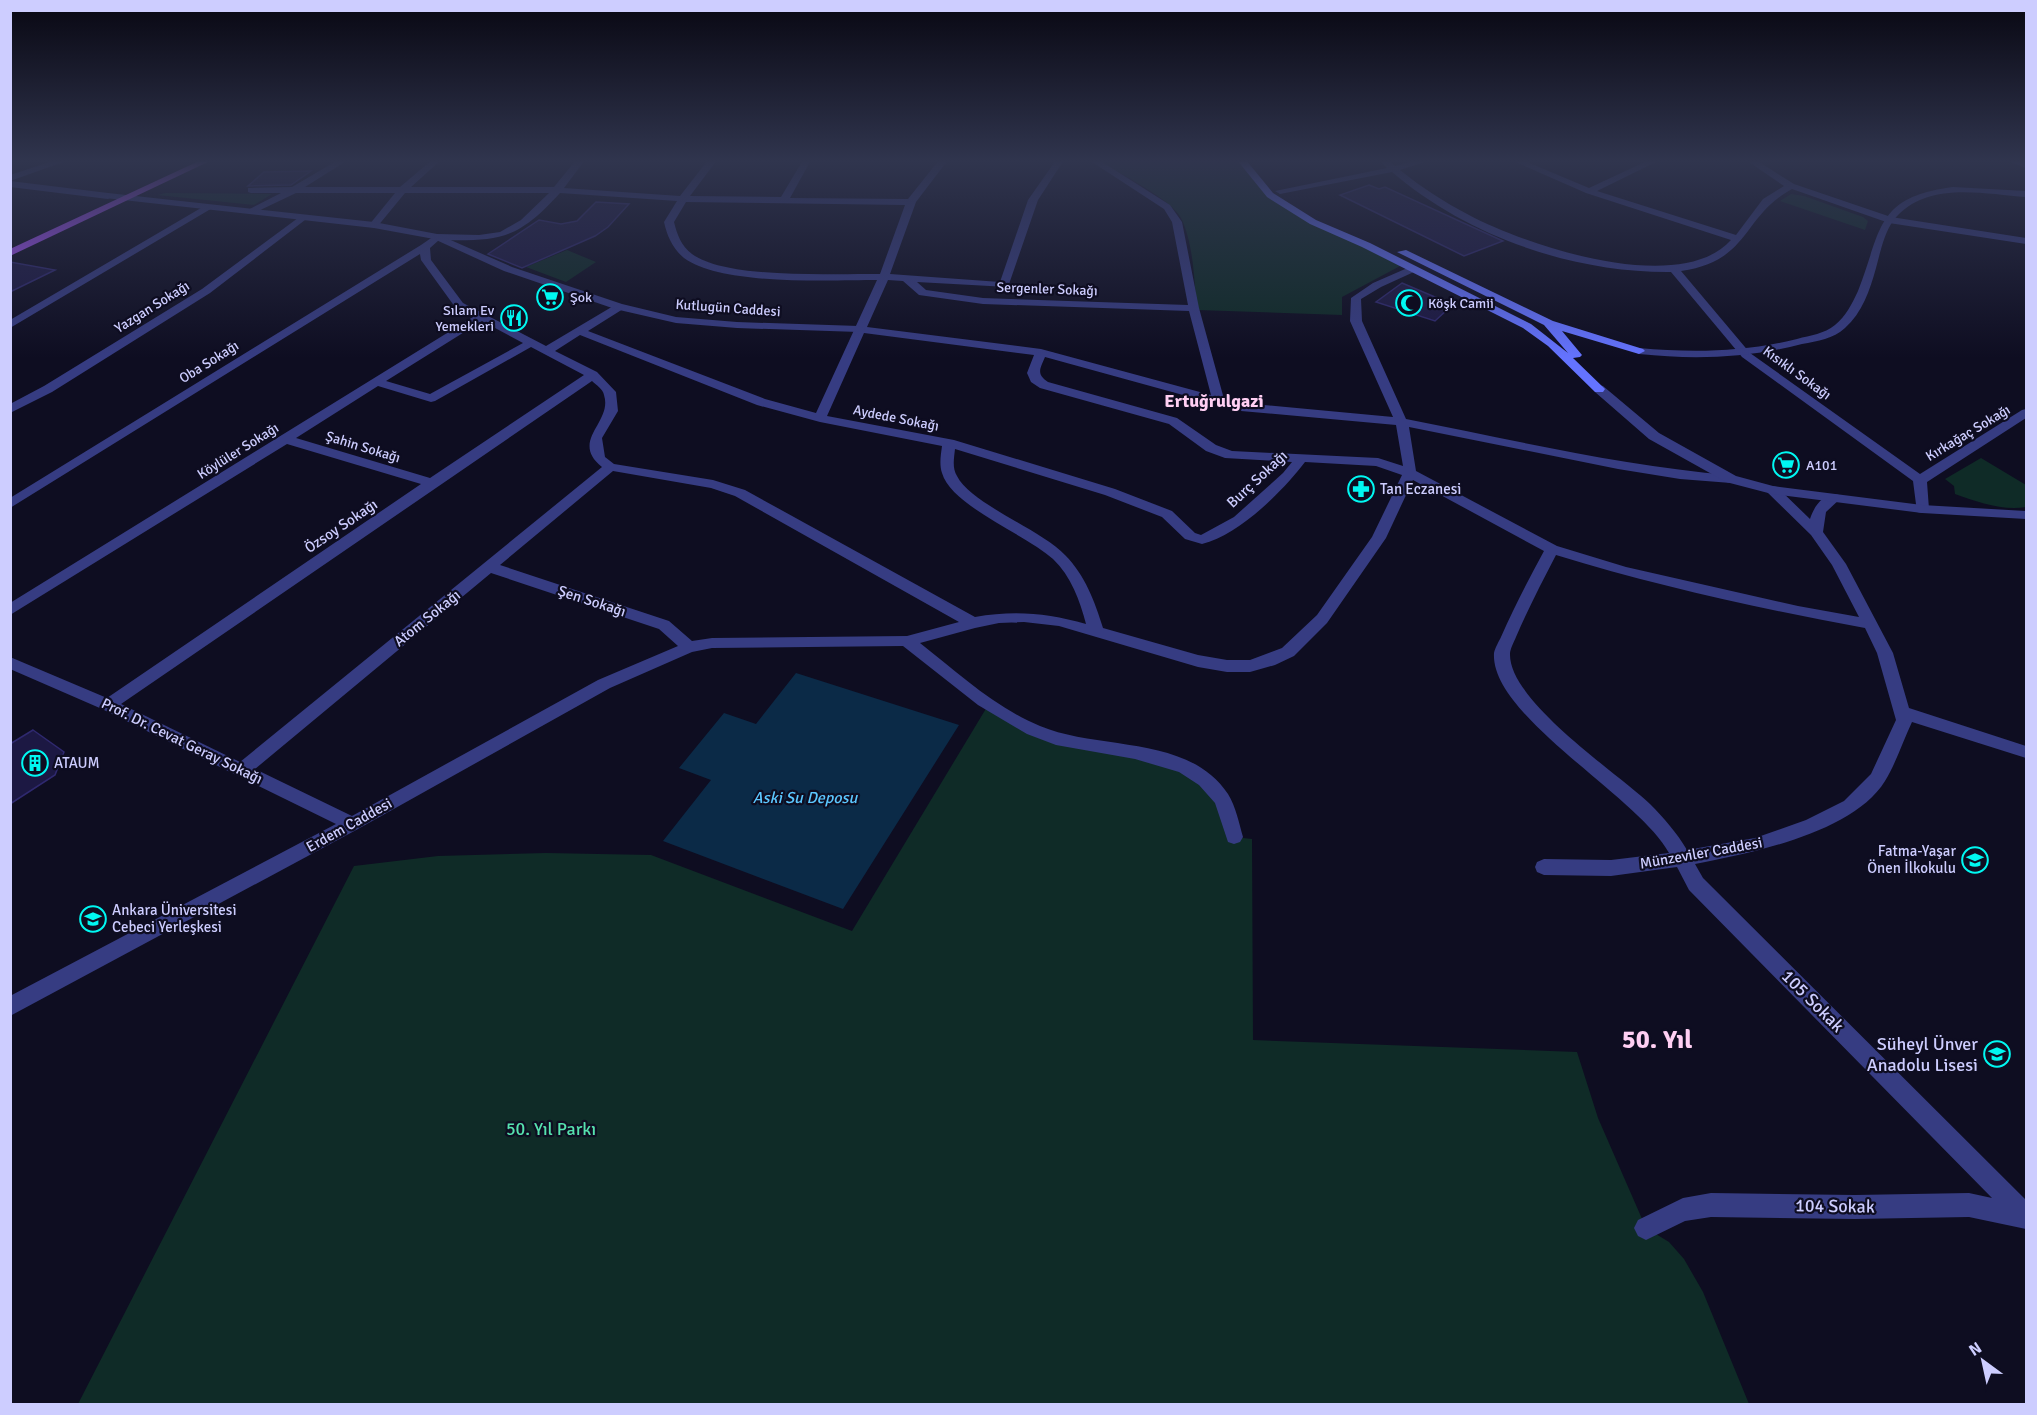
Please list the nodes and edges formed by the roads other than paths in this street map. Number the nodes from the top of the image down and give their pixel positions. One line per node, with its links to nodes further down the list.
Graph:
1 (44, 226): 21 (main road)
2 (67, 226): 23 (main road)
3 (177, 226): 32 (street)
4 (291, 226): 48 (street, Yazgan Sokağı)
5 (379, 226): 18 (street, Kutlugün Caddesi)
6 (515, 226): 18 (street)
7 (670, 226): 26 (street)
8 (902, 226): 26 (street)
9 (1025, 226): 27 (street)
10 (1178, 226): 29 (street)
11 (1322, 226): 24 (main road, Münzeviler Caddesi)
12 (1345, 226): 31 (main road, Münzeviler Caddesi)
13 (1488, 226): 25 (street)
14 (1698, 226): 19 (street)
15 (1747, 226): 19 (street)
16 (1887, 226): 43 (street)
17 (1928, 226): 20 (street)
18 (437, 237): 22 (street, Oba Sokağı); 28 (street, Kutlugün Caddesi)
19 (1738, 239): 25 (street)
20 (2026, 241)
21 (10, 242)
22 (425, 247): 30 (street); 62 (street, Oba Sokağı)
23 (10, 253)
24 (1412, 269): 33 (main road, Münzeviler Caddesi); 51 (street)
25 (1675, 271): 43 (street, Kısıklı Sokağı)
26 (884, 277): 27 (street); 34 (street)
27 (905, 279): 29 (street, Sergenler Sokağı)
28 (619, 307): 34 (street, Kutlugün Caddesi); 35 (street)
29 (1194, 308): 47 (street)
30 (481, 317): 37 (street); 45 (street, Köylüler Sokağı)
31 (1549, 322): 33 (main road); 36 (main road, Münzeviler Caddesi); 41 (main road)
32 (10, 325)
33 (1527, 326): 36 (main road); 46 (main road, Münzeviler Caddesi)
34 (859, 329): 42 (street, Kutlugün Caddesi); 50 (street)
35 (579, 331): 40 (street); 50 (street, Aydede Sokağı)
36 (1560, 336): 38 (main road); 39 (main road, Münzeviler Caddesi)
37 (531, 343): 40 (street); 45 (street)
38 (1596, 343): 39 (main road); 41 (main road)
39 (1572, 349): 46 (main road, Münzeviler Caddesi)
40 (546, 351): 44 (street)
41 (1639, 351): 43 (street)
42 (1041, 352): 47 (street, Kutlugün Caddesi); 54 (street)
43 (1746, 355): 58 (street, Kısıklı Sokağı)
44 (593, 375): 55 (street); 59 (street, Özsoy Sokağı)
45 (376, 382): 52 (street, Köylüler Sokağı)
46 (1599, 389): 57 (street, Münzeviler Caddesi)
47 (1218, 399): 51 (street, Kutlugün Caddesi)
48 (10, 409)
49 (2026, 414): 58 (street, Kırkağaç Sokağı)
50 (820, 418): 53 (street, Aydede Sokağı)
51 (1401, 422): 56 (street); 57 (street, Kutlugün Caddesi)
52 (285, 439): 59 (street, Şahin Sokağı); 69 (street, Köylüler Sokağı)
53 (949, 443): 66 (street, Aydede Sokağı); 72 (street)
54 (1302, 458): 56 (street); 66 (street, Burç Sokağı)
55 (610, 467): 68 (street, Atom Sokağı); 70 (street)
56 (1410, 473): 67 (street); 72 (street, Erdem Caddesi)
57 (1731, 479): 60 (street, Münzeviler Caddesi)
58 (1920, 480): 63 (street, Kırkağaç Sokağı)
59 (433, 483): 76 (street, Özsoy Sokağı)
60 (1772, 490): 61 (street); 65 (street, Münzeviler Caddesi)
61 (1834, 498): 63 (street); 65 (street)
62 (10, 504)
63 (1922, 509): 64 (street)
64 (2026, 515)
65 (1816, 532): 71 (street, Münzeviler Caddesi)
66 (1202, 540)
67 (1552, 549): 71 (street); 82 (street, 105 Sokak)
68 (489, 567): 74 (street, Şen Sokağı); 79 (street, Atom Sokağı)
69 (10, 610)
70 (973, 623): 72 (street, Erdem Caddesi); 73 (street, Erdem Caddesi)
71 (1869, 624): 77 (street, Münzeviler Caddesi)
72 (1096, 630)
73 (907, 641): 74 (street, Erdem Caddesi); 81 (street)
74 (689, 647): 80 (street, Erdem Caddesi)
75 (10, 662): 76 (street, Prof. Dr. Cevat Geray Sokağı)
76 (108, 705): 79 (street, Prof. Dr. Cevat Geray Sokağı)
77 (1901, 712): 78 (street); 82 (street, Münzeviler Caddesi)
78 (2026, 752)
79 (243, 769): 80 (street, Prof. Dr. Cevat Geray Sokağı)
80 (352, 824): 84 (street, Erdem Caddesi)
81 (1234, 837)
82 (1681, 859): 83 (street, Münzeviler Caddesi); 85 (street, 105 Sokak)
83 (1544, 867)
84 (10, 1007)
85 (2026, 1216): 86 (street, 104 Sokak)
86 (1646, 1228)

